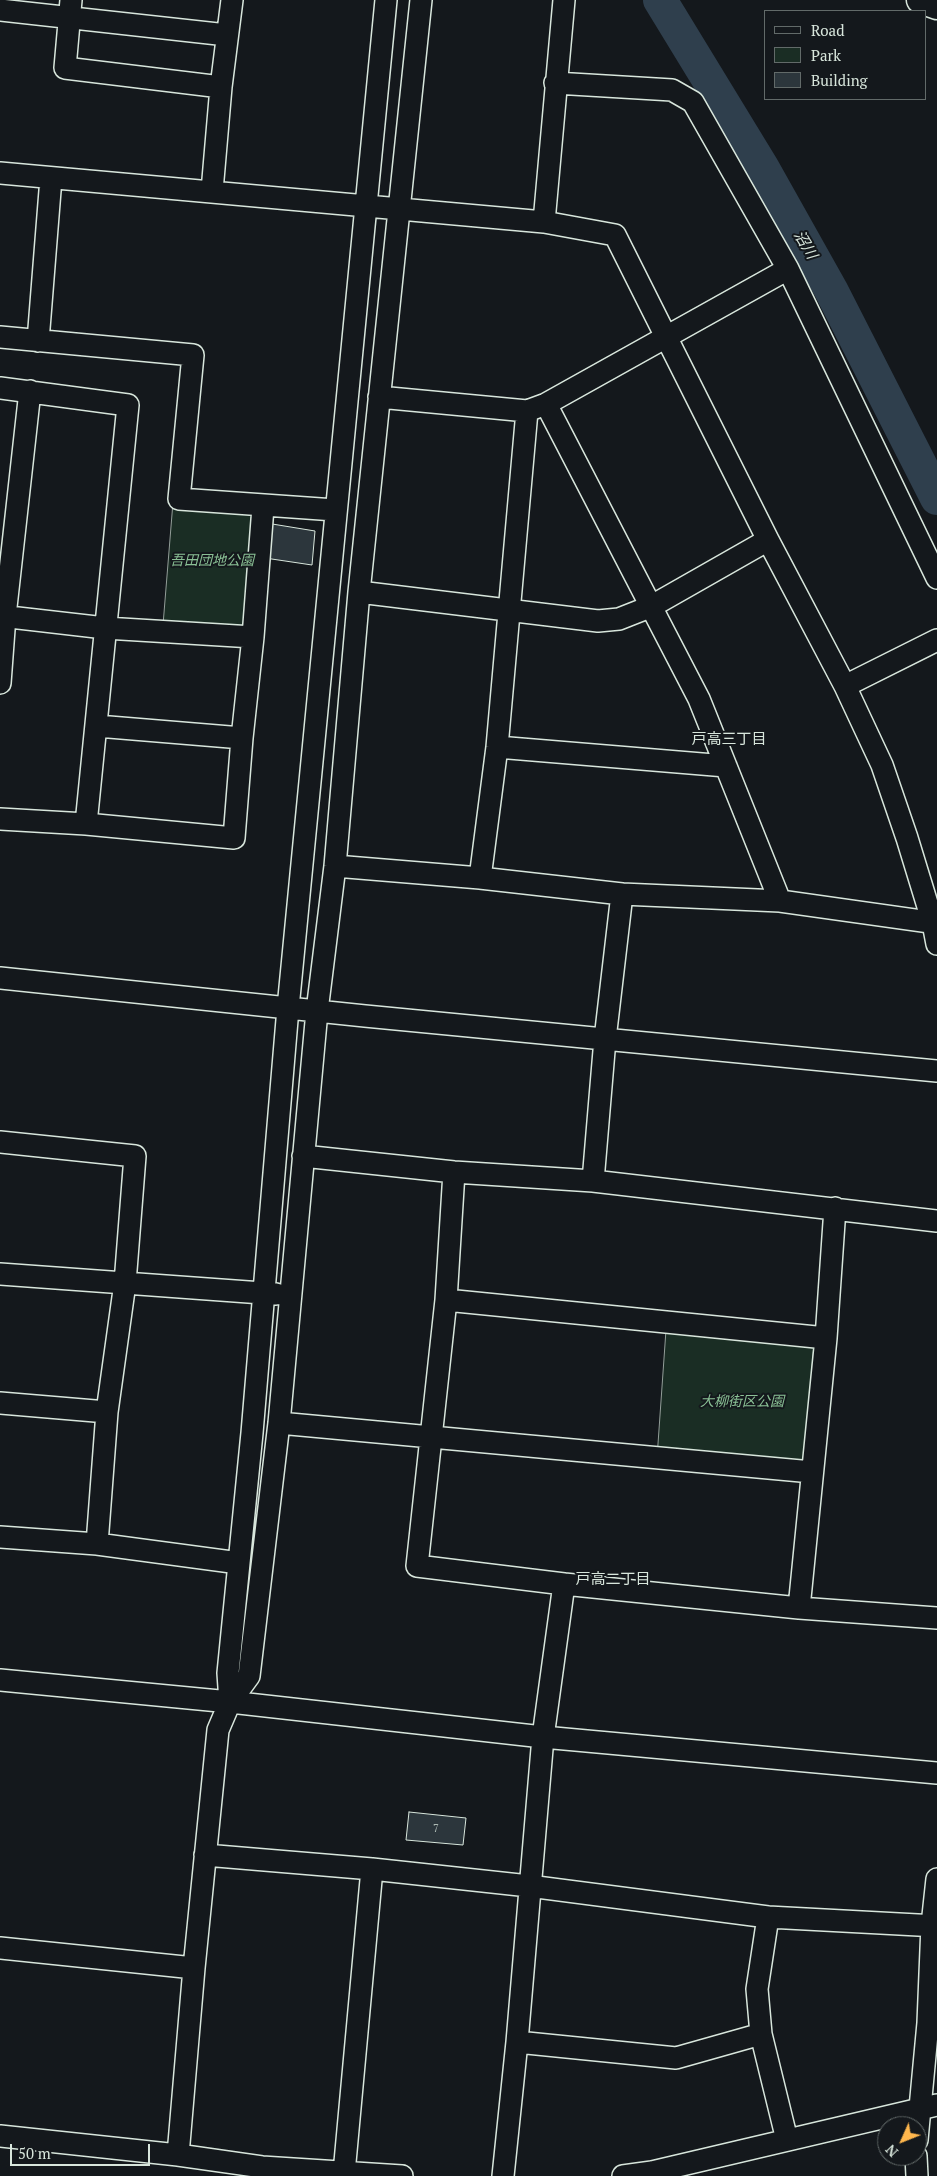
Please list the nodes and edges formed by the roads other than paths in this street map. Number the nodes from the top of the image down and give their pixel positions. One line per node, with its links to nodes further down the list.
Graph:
1 (232, 0): 9 (street)
2 (386, 0): 15 (street)
3 (421, 0): 16 (street)
4 (564, 0): 10 (street)
5 (920, 0): 6 (main road)
6 (937, 6)
7 (70, 9): 8 (street); 9 (street); 11 (street)
8 (0, 10)
9 (227, 35): 11 (street)
10 (555, 84): 17 (street); 18 (street)
11 (221, 87): 14 (street)
12 (0, 173): 13 (street)
13 (52, 178): 14 (street); 21 (street)
14 (212, 191): 15 (street)
15 (367, 207): 16 (street); 27 (street)
16 (399, 210): 17 (street); 24 (street)
17 (544, 222): 19 (street)
18 (788, 269): 19 (street); 29 (street)
19 (666, 336): 25 (street); 28 (street)
20 (0, 338): 21 (street)
21 (38, 341): 26 (street)
22 (0, 388): 23 (street)
23 (30, 391): 33 (street); 34 (street)
24 (379, 397): 25 (street); 30 (street)
25 (537, 408): 31 (street); 32 (street)
26 (263, 507): 27 (street); 35 (street)
27 (335, 510): 52 (street)
28 (768, 540): 31 (street); 38 (street)
29 (937, 578)
30 (359, 592): 32 (street); 45 (street)
31 (652, 606): 32 (street); 42 (street)
32 (508, 612): 41 (street)
33 (2, 616): 34 (street); 37 (street)
34 (104, 628): 35 (street); 39 (street)
35 (253, 637): 40 (street)
36 (937, 640): 38 (street)
37 (0, 684)
38 (845, 686): 49 (street)
39 (97, 726): 40 (street); 44 (street)
40 (242, 738): 44 (street)
41 (496, 747): 42 (street); 46 (street)
42 (726, 766): 48 (street)
43 (0, 819): 44 (street)
44 (86, 824)
45 (334, 866): 46 (street); 53 (street)
46 (480, 878): 47 (street)
47 (622, 894): 48 (street); 54 (street)
48 (780, 901): 49 (street)
49 (935, 923): 50 (street)
50 (937, 944)
51 (0, 978): 52 (street)
52 (288, 1008): 53 (street); 64 (street)
53 (317, 1011): 54 (street); 57 (street)
54 (605, 1039): 55 (street); 59 (street)
55 (937, 1071)
56 (0, 1142): 63 (street)
57 (304, 1156): 58 (street); 65 (street)
58 (454, 1172): 59 (street); 66 (street)
59 (593, 1181): 60 (street)
60 (835, 1208): 61 (street); 67 (street)
61 (937, 1220)
62 (0, 1274): 63 (street)
63 (124, 1283): 64 (street); 69 (street)
64 (264, 1294): 65 (street); 75 (street)
65 (291, 1295): 70 (street)
66 (446, 1300): 67 (street); 71 (street)
67 (826, 1338): 72 (street)
68 (0, 1403): 69 (street)
69 (106, 1412): 74 (street)
70 (279, 1423): 71 (street); 80 (street)
71 (431, 1437): 72 (street); 76 (street)
72 (812, 1472): 77 (street)
73 (0, 1537): 74 (street)
74 (98, 1544): 75 (street)
75 (239, 1563): 80 (street)
76 (564, 1584): 77 (street); 81 (street)
77 (799, 1608): 78 (street)
78 (937, 1618)
79 (0, 1680): 80 (street)
80 (230, 1702): 81 (street); 83 (street)
81 (543, 1737): 82 (street); 86 (street)
82 (937, 1773)
83 (205, 1855): 84 (street); 90 (street)
84 (372, 1869): 86 (street); 97 (street)
85 (937, 1879): 88 (street)
86 (529, 1886): 87 (street); 92 (street)
87 (768, 1916): 88 (street); 91 (street)
88 (935, 1926): 93 (street)
89 (0, 1948): 90 (street)
90 (194, 1968): 96 (street)
91 (761, 2034): 92 (street); 95 (street)
92 (517, 2042): 99 (street)
93 (928, 2107): 95 (street)
94 (0, 2136): 96 (street)
95 (787, 2140): 100 (street)
96 (178, 2155): 97 (street)
97 (344, 2173): 98 (street)
98 (402, 2176)
99 (503, 2176)
100 (623, 2176)

